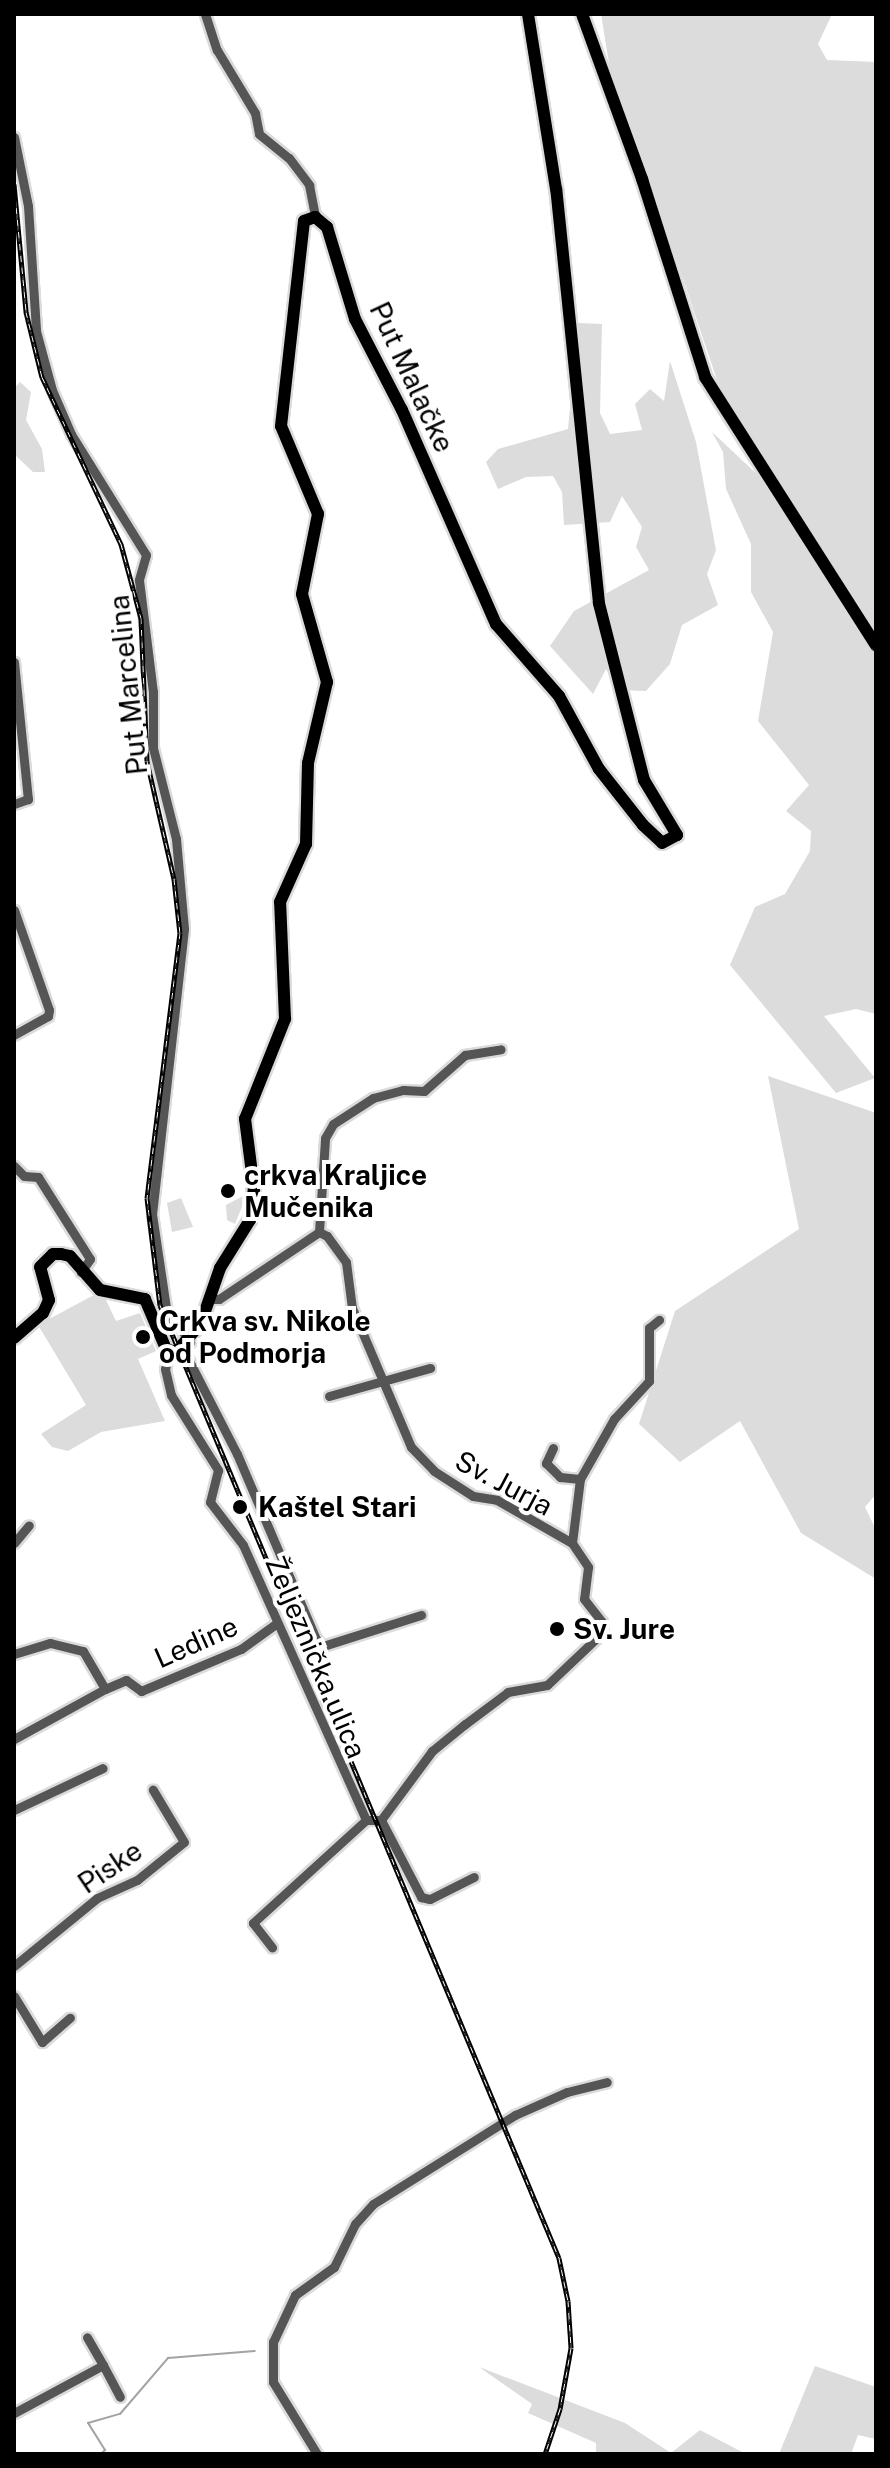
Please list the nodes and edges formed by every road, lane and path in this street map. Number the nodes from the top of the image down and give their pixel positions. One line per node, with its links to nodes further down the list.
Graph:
1 (205, 14): 5 (street)
2 (528, 14): 5 (main road, Put Malačke)
3 (582, 14): 6 (main road)
4 (14, 137): 18 (street, Put Marcelina)
5 (315, 217): 15 (main road)
6 (876, 645)
7 (14, 662): 8 (street)
8 (14, 804)
9 (14, 910): 10 (street)
10 (14, 1035)
11 (501, 1049): 13 (street)
12 (14, 1166): 14 (street)
13 (319, 1232): 15 (street); 21 (street, Sv. Jurja)
14 (81, 1272): 17 (main road); 19 (main road)
15 (210, 1299): 18 (main road)
16 (659, 1320): 24 (street)
17 (14, 1338)
18 (187, 1345): 19 (main road); 28 (street, Put Marcelina)
19 (169, 1352): 29 (street, Željeznička ulica)
20 (430, 1368): 21 (street)
21 (381, 1383): 22 (street); 27 (street, Sv. Jurja)
22 (329, 1396)
23 (553, 1448): 24 (street)
24 (580, 1479): 27 (street, Sv. Jurja)
25 (29, 1525): 26 (street)
26 (14, 1543)
27 (572, 1543): 37 (street)
28 (421, 1615)
29 (277, 1623): 31 (street, Ledine); 36 (street, Željeznička ulica)
30 (14, 1654): 31 (street)
31 (105, 1689): 32 (street)
32 (14, 1739)
33 (103, 1768): 35 (street)
34 (153, 1790): 40 (street, Piske)
35 (14, 1810)
36 (366, 1820): 37 (street); 39 (street)
37 (381, 1820): 38 (street)
38 (474, 1877)
39 (272, 1947)
40 (14, 1966)
41 (14, 1996): 42 (street)
42 (70, 2018)
43 (607, 2082): 48 (street)
44 (87, 2337): 45 (street)
45 (103, 2365): 46 (street); 47 (street)
46 (120, 2397)
47 (14, 2413)
48 (317, 2454)

